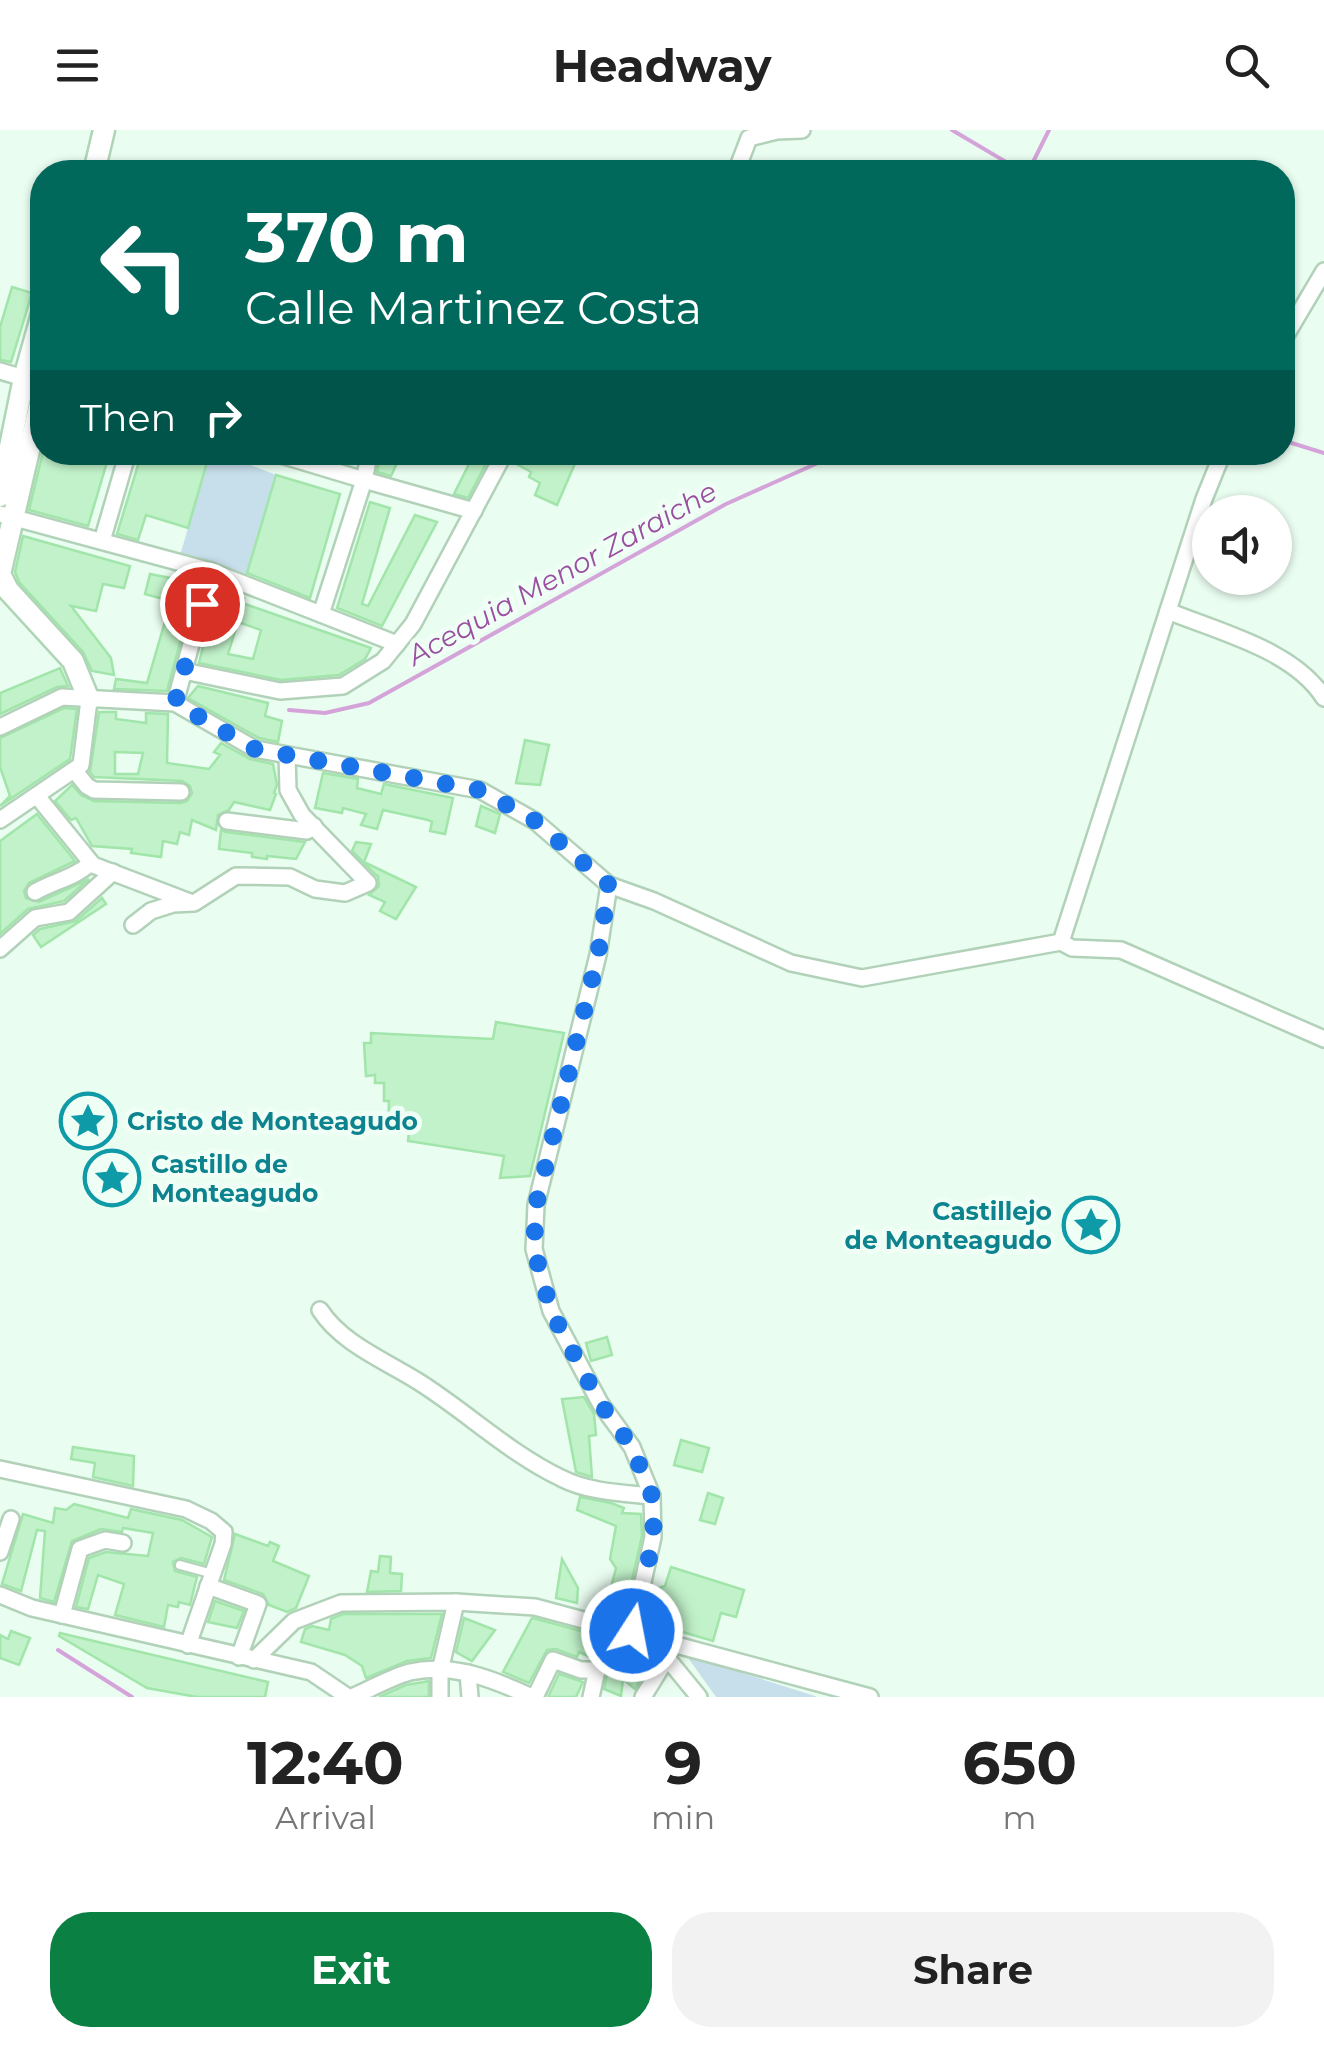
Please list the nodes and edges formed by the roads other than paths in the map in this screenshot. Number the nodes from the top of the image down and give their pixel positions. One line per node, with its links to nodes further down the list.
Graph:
1 (104, 130): 3 (street)
2 (802, 130): 4 (street)
3 (97, 160)
4 (741, 160)
5 (1324, 270): 6 (street)
6 (1295, 320)
7 (0, 372): 8 (street)
8 (30, 381)
9 (30, 392): 17 (street)
10 (30, 435): 19 (street)
11 (124, 465): 20 (street)
12 (314, 465): 16 (street)
13 (367, 465): 16 (street)
14 (498, 465): 18 (street)
15 (1218, 465): 23 (street)
16 (364, 480): 18 (street); 24 (street)
17 (0, 496)
18 (474, 511): 25 (street)
19 (6, 515): 20 (street); 22 (street)
20 (102, 541): 21 (street)
21 (211, 571): 24 (street); 26 (street)
22 (0, 574): 28 (street)
23 (1168, 611): 27 (street); 44 (street)
24 (320, 614): 25 (street)
25 (396, 644): 26 (street)
26 (184, 671): 29 (street)
27 (1324, 698)
28 (89, 700): 29 (street); 30 (street); 32 (street)
29 (175, 703): 31 (street)
30 (0, 727)
31 (287, 755): 37 (street); 40 (street)
32 (74, 770): 33 (street); 34 (street)
33 (181, 792)
34 (37, 796): 35 (street); 38 (street)
35 (0, 820)
36 (228, 821): 37 (street)
37 (314, 826): 42 (street)
38 (91, 863): 39 (street); 41 (street)
39 (113, 872): 42 (street); 45 (street)
40 (609, 885): 44 (street); 49 (street)
41 (35, 892)
42 (194, 904): 43 (street)
43 (132, 925)
44 (1060, 942): 46 (street)
45 (0, 948)
46 (1324, 1039)
47 (320, 1310): 49 (street)
48 (0, 1469): 54 (street)
49 (652, 1496): 58 (street)
50 (11, 1519): 52 (street)
51 (123, 1543): 57 (street)
52 (0, 1552)
53 (180, 1565): 54 (lane)
54 (211, 1580): 59 (street); 61 (street)
55 (0, 1595): 57 (street)
56 (456, 1602): 58 (street); 61 (street); 63 (street)
57 (62, 1615): 59 (street)
58 (629, 1630): 60 (street); 62 (street); 72 (street)
59 (188, 1645): 61 (street)
60 (667, 1658): 70 (street); 71 (street)
61 (247, 1659): 65 (street)
62 (597, 1670): 68 (street); 69 (street)
63 (440, 1671): 64 (street); 65 (street); 66 (street)
64 (468, 1674): 67 (street); 68 (street)
65 (350, 1697)
66 (440, 1697)
67 (470, 1697)
68 (533, 1697)
69 (591, 1697)
70 (643, 1697)
71 (699, 1697)
72 (870, 1697)

